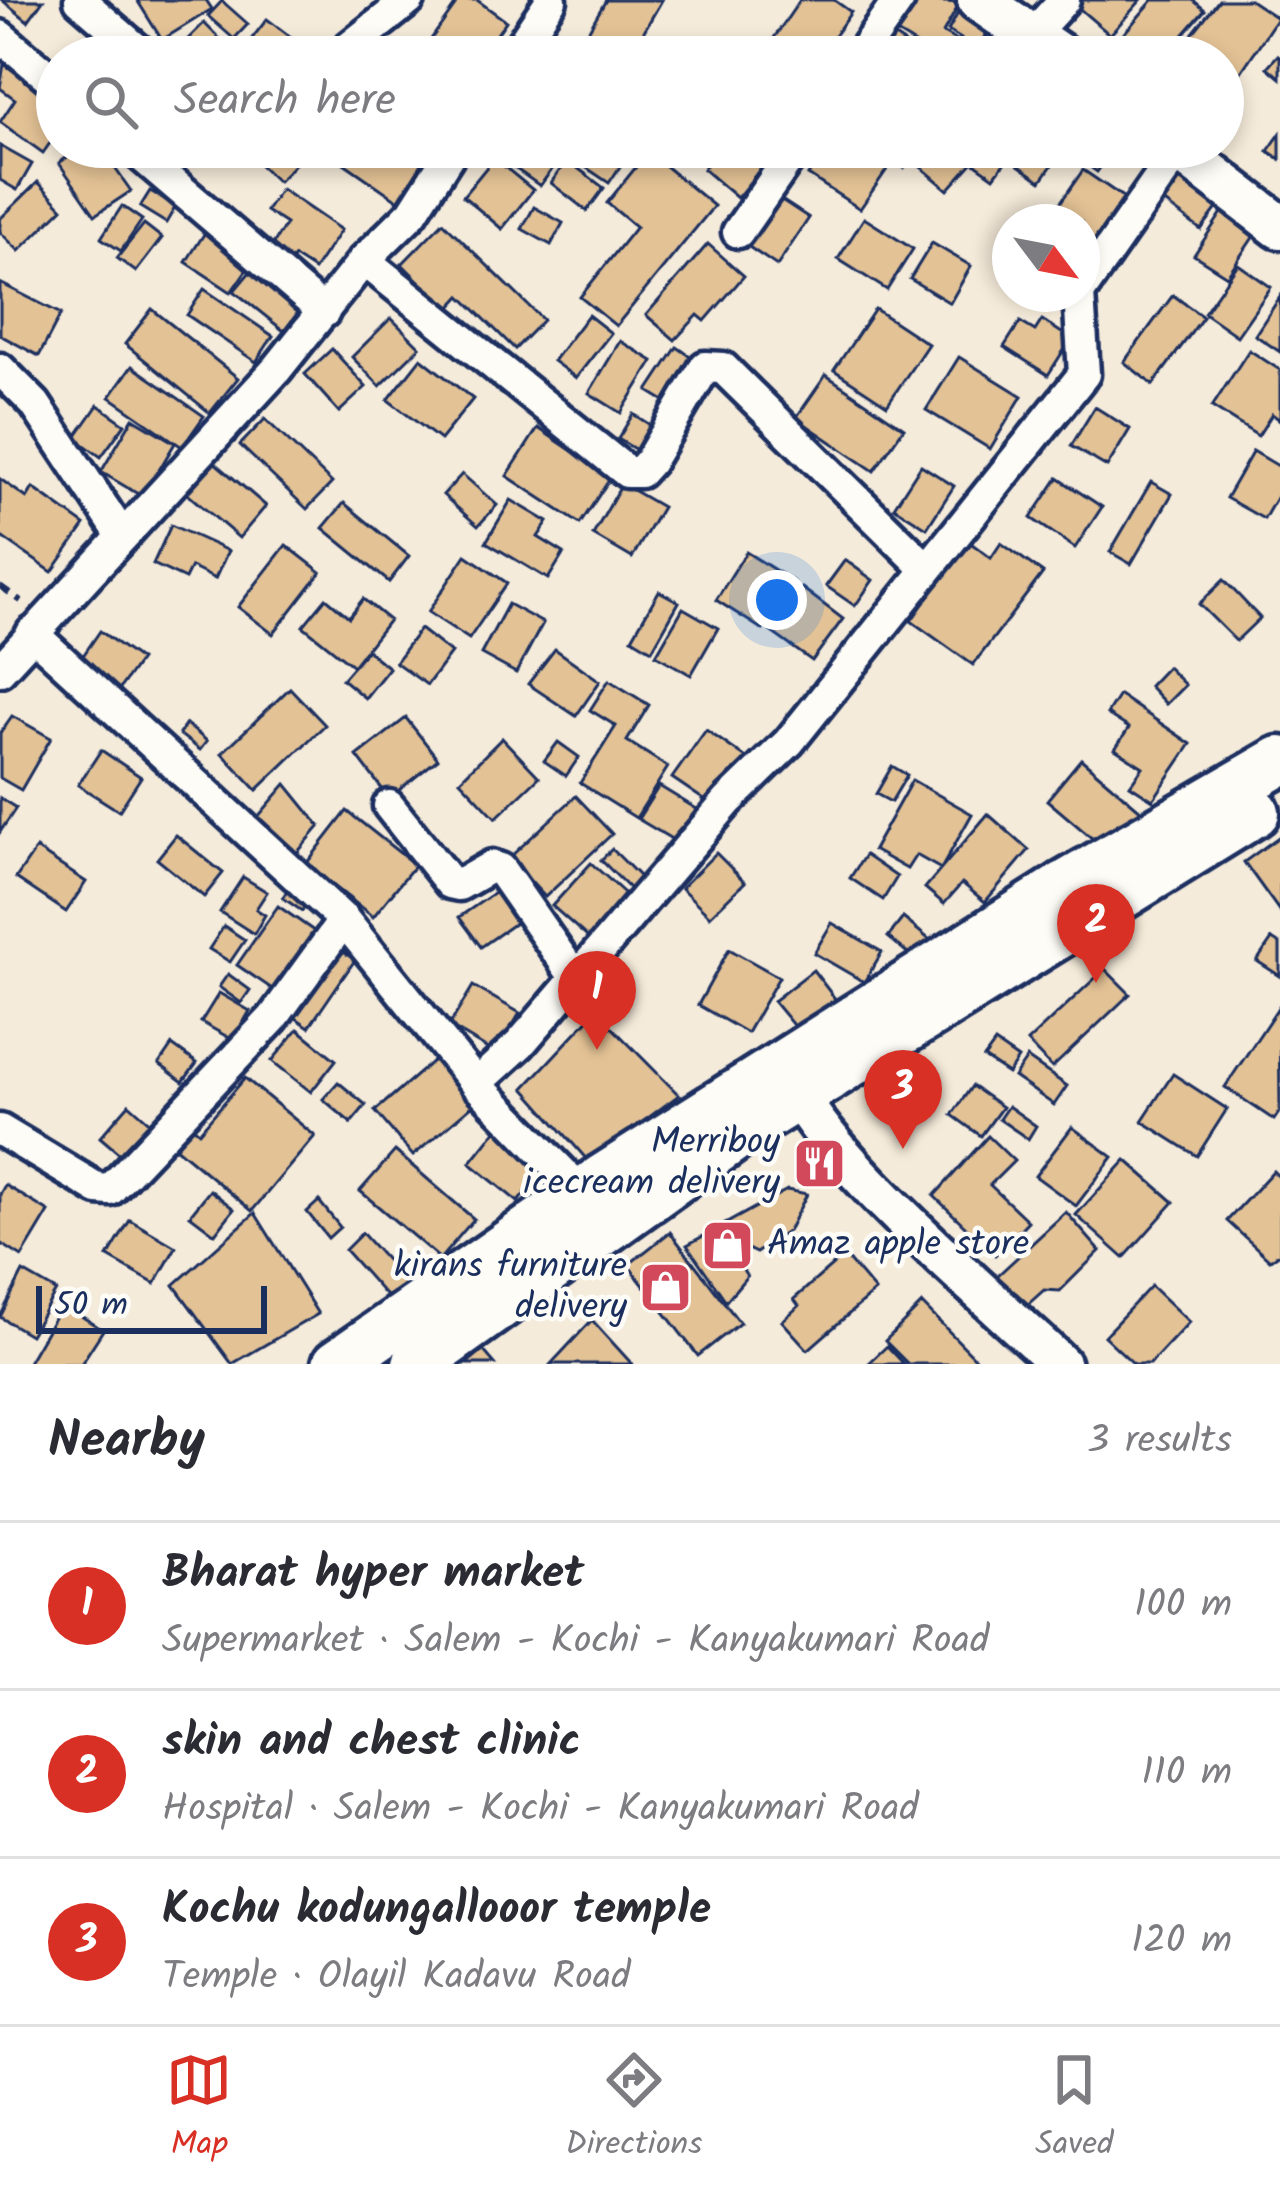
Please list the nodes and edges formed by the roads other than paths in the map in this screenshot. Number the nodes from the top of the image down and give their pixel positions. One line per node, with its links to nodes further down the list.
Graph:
1 (80, 0): 8 (street)
2 (409, 0): 9 (street)
3 (551, 0): 10 (street)
4 (899, 0): 11 (street)
5 (979, 0): 12 (main road)
6 (1064, 0): 13 (street)
7 (0, 36): 14 (street)
8 (122, 36)
9 (364, 36)
10 (527, 36)
11 (874, 36)
12 (1032, 36)
13 (1051, 36)
14 (36, 66)
15 (156, 168): 24 (street)
16 (441, 168): 22 (street)
17 (782, 168): 21 (street)
18 (1163, 168): 23 (street)
19 (1203, 168): 20 (main road)
20 (1280, 227)
21 (738, 232)
22 (364, 260): 24 (street); 28 (street)
23 (1100, 262)
24 (324, 312): 27 (street)
25 (1081, 312): 28 (street)
26 (0, 369): 27 (street)
27 (121, 534): 29 (street)
28 (926, 569): 36 (street)
29 (32, 633): 30 (street); 35 (street)
30 (0, 670)
31 (1280, 761): 34 (main road)
32 (1280, 798): 34 (main road)
33 (389, 806): 36 (street)
34 (1109, 882): 37 (main road)
35 (344, 920): 38 (street); 39 (street)
36 (577, 980): 38 (street)
37 (790, 1081): 40 (main road); 42 (main road); 43 (street)
38 (476, 1084): 40 (street)
39 (0, 1130)
40 (583, 1193): 41 (main road)
41 (337, 1364)
42 (417, 1364)
43 (1060, 1364)

